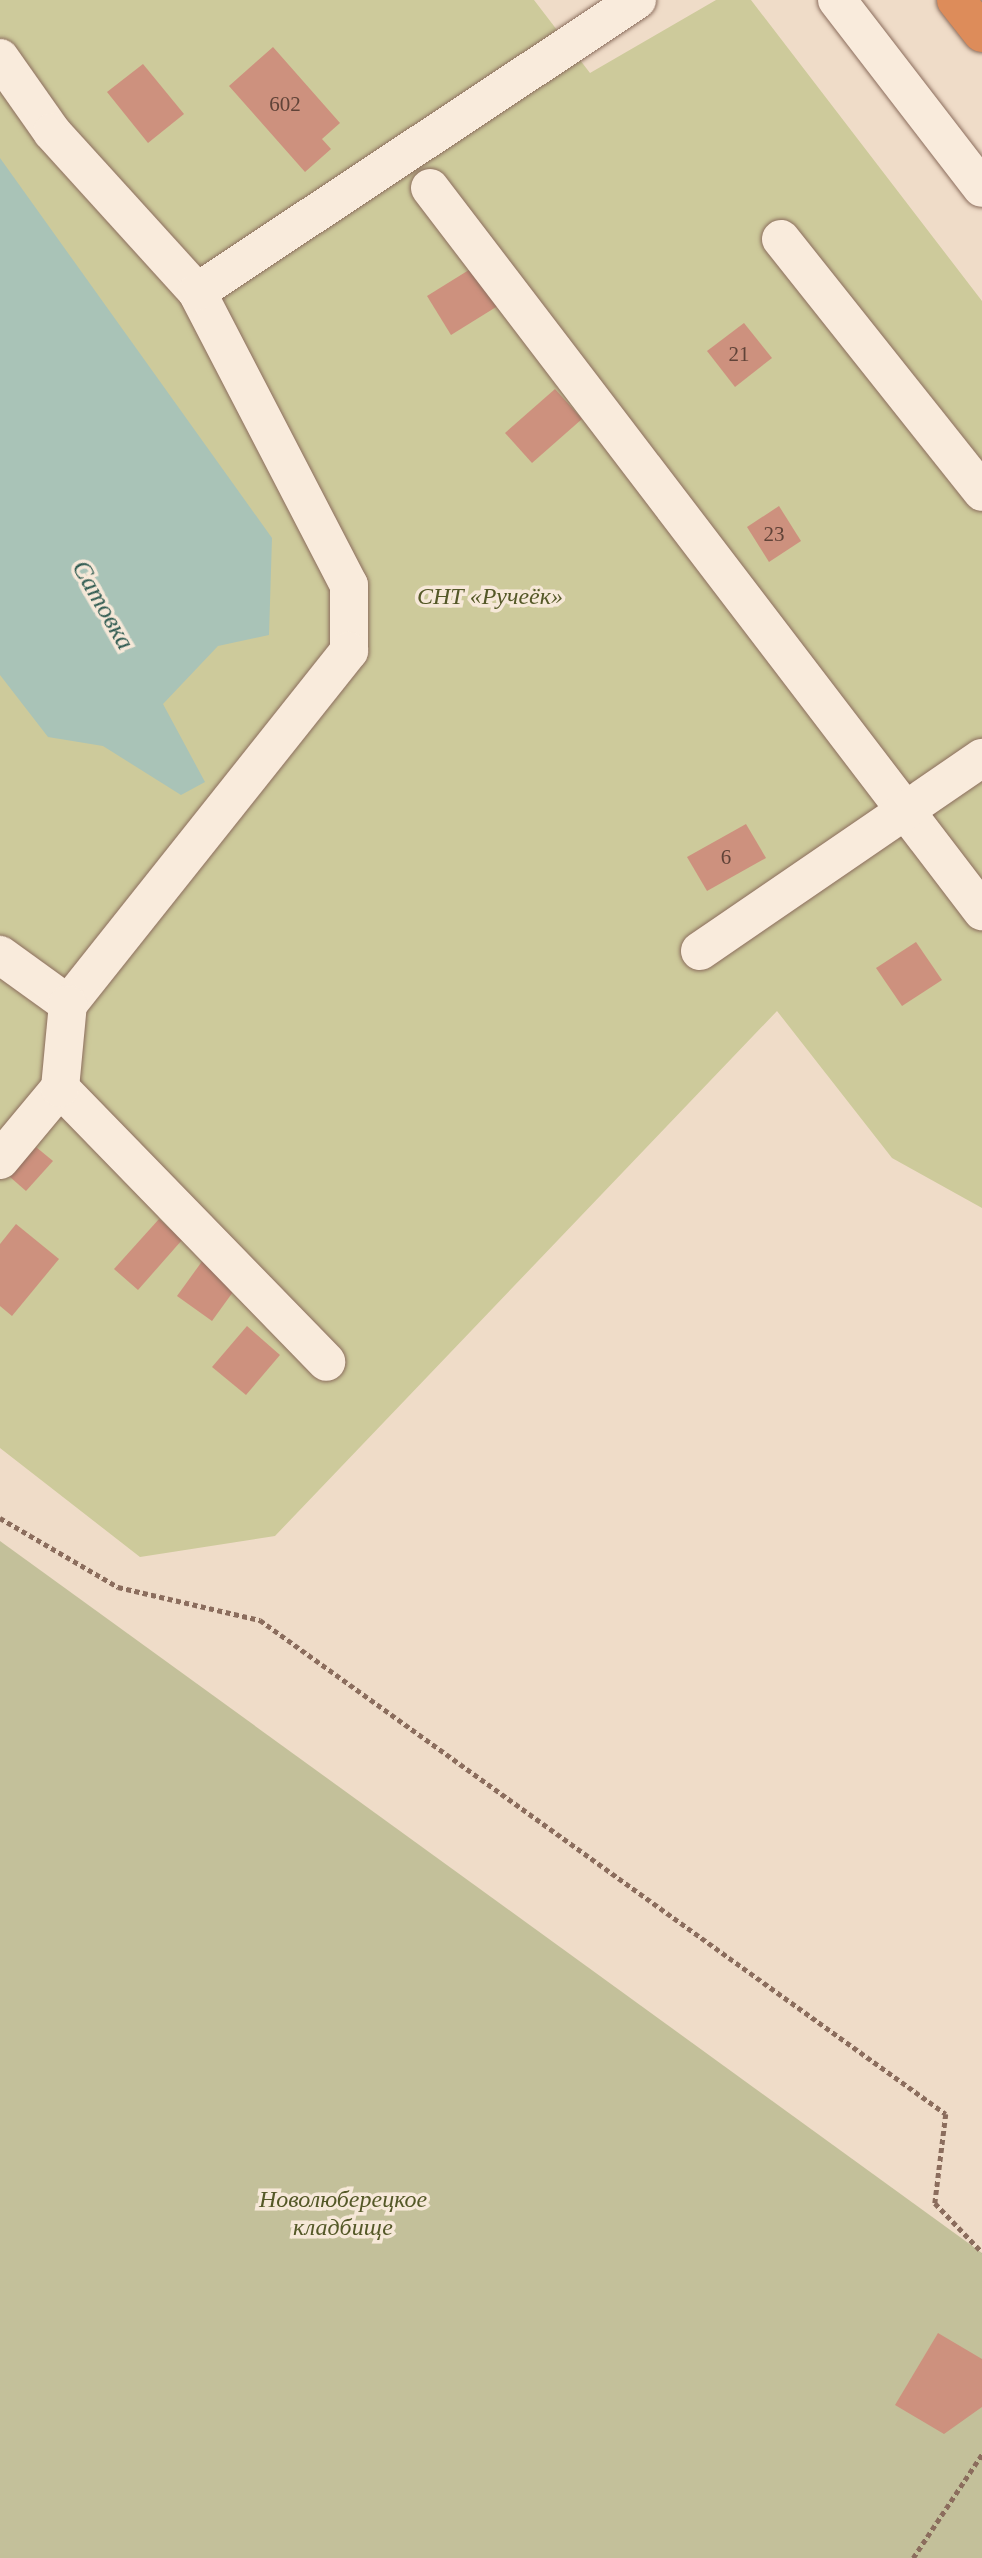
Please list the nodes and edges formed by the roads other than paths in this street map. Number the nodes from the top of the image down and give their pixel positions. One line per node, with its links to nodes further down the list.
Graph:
1 (637, 0): 9 (street)
2 (837, 0): 7 (street)
3 (956, 0): 4 (highway)
4 (982, 33)
5 (0, 58): 9 (street)
6 (430, 188): 12 (street)
7 (982, 188)
8 (781, 239): 10 (street)
9 (197, 292): 16 (street)
10 (982, 492)
11 (982, 758): 12 (street)
12 (905, 810): 13 (street); 14 (street)
13 (982, 911)
14 (700, 951)
15 (0, 955): 16 (street)
16 (68, 1004): 17 (street)
17 (60, 1088): 18 (street); 19 (street)
18 (0, 1160)
19 (326, 1362)

